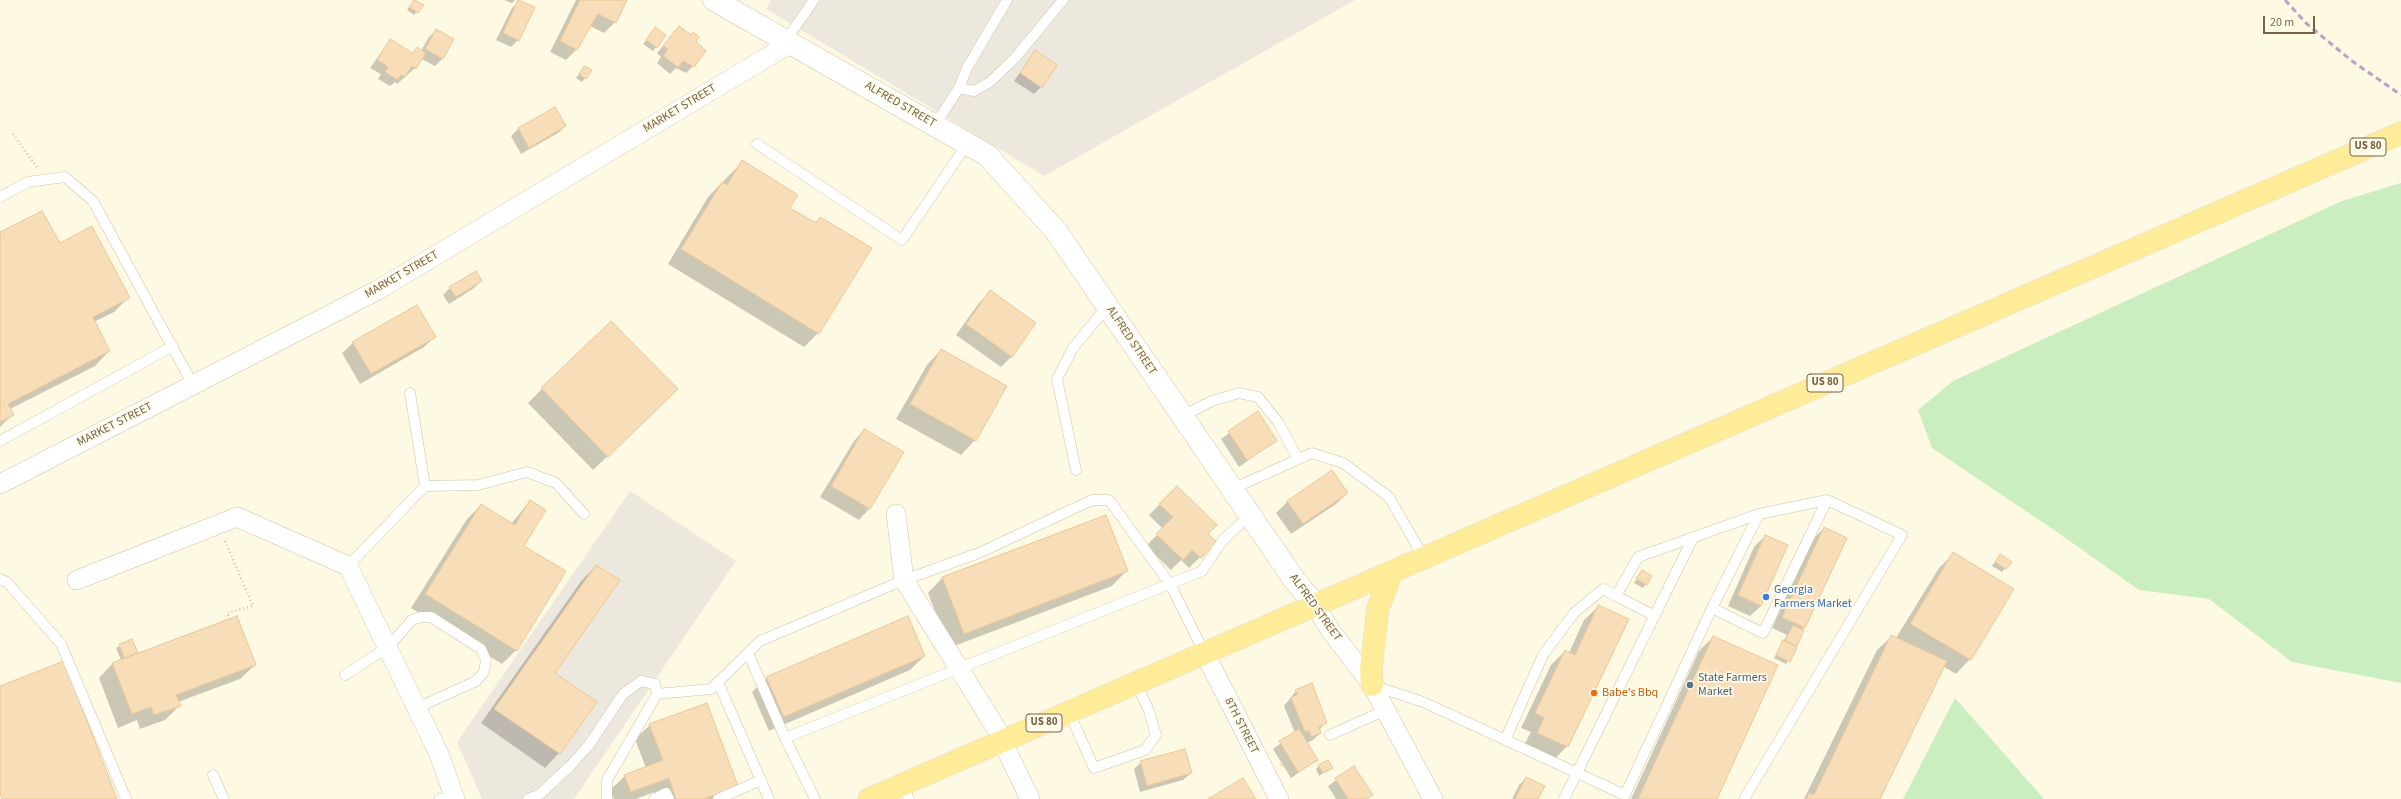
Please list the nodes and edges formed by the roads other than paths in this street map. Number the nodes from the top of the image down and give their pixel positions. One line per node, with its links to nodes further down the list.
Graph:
1 (814, 0): 5 (lane)
2 (1007, 0): 6 (lane)
3 (1063, 0): 6 (lane)
4 (720, 1): 5 (main road, ALFRED STREET)
5 (788, 41): 7 (main road, ALFRED STREET); 14 (street, MARKET STREET)
6 (959, 88): 7 (lane)
7 (935, 125): 10 (main road, ALFRED STREET)
8 (2401, 134): 29 (main road, US 80)
9 (757, 144): 10 (lane)
10 (967, 144): 12 (main road, ALFRED STREET)
11 (0, 197): 13 (lane)
12 (1108, 305): 16 (main road, ALFRED STREET); 19 (lane)
13 (173, 346): 14 (lane); 17 (lane)
14 (193, 385): 20 (street, MARKET STREET)
15 (410, 393): 21 (lane)
16 (1182, 416): 18 (lane); 22 (main road, ALFRED STREET)
17 (0, 441)
18 (1298, 459): 22 (lane); 29 (lane)
19 (1076, 470)
20 (0, 484)
21 (425, 486): 24 (lane); 30 (lane)
22 (1232, 489): 27 (main road, ALFRED STREET)
23 (1827, 500): 26 (lane); 38 (lane); 75 (lane)
24 (584, 514)
25 (896, 514): 34 (street)
26 (1759, 514): 28 (lane); 38 (lane)
27 (1250, 515): 35 (lane); 37 (main road, ALFRED STREET)
28 (1693, 538): 36 (lane); 39 (lane)
29 (1424, 558): 31 (main road, US 80)
30 (348, 566): 33 (street); 40 (street)
31 (1392, 572): 37 (main road, US 80); 47 (main road)
32 (0, 579): 62 (lane)
33 (77, 580)
34 (904, 580): 35 (lane); 42 (lane); 43 (street)
35 (1170, 584): 41 (lane); 43 (lane)
36 (1616, 596): 39 (lane); 54 (lane)
37 (1315, 605): 41 (main road, US 80); 47 (street, ALFRED STREET)
38 (1712, 608): 56 (lane)
39 (1655, 616): 56 (lane)
40 (388, 647): 44 (lane); 49 (street); 49 (lane)
41 (1204, 652): 46 (main road, US 80); 73 (street, 8TH STREET)
42 (748, 653): 45 (lane); 53 (lane)
43 (959, 668): 53 (lane); 55 (street)
44 (345, 675)
45 (718, 682): 48 (lane); 58 (lane)
46 (1136, 683): 51 (main road, US 80); 51 (lane)
47 (1372, 685): 50 (street, ALFRED STREET); 54 (lane)
48 (657, 694): 64 (lane); 65 (lane)
49 (417, 708): 61 (street)
50 (1386, 710): 52 (lane); 60 (street, ALFRED STREET)
51 (1068, 712): 55 (main road, US 80)
52 (1330, 736)
53 (785, 738): 70 (lane)
54 (1505, 740): 56 (lane)
55 (1004, 741): 59 (main road, US 80); 72 (street)
56 (1577, 773): 74 (lane)
57 (213, 774): 63 (lane)
58 (761, 780): 68 (lane); 69 (lane)
59 (906, 792): 71 (main road, US 80)
60 (1428, 797)
61 (449, 798)
62 (126, 799)
63 (224, 799)
64 (528, 799)
65 (607, 799)
66 (654, 799): 67 (lane)
67 (669, 799)
68 (718, 799)
69 (769, 799)
70 (815, 799)
71 (869, 799)
72 (1030, 799)
73 (1279, 799)
74 (1564, 799)
75 (1744, 799)

